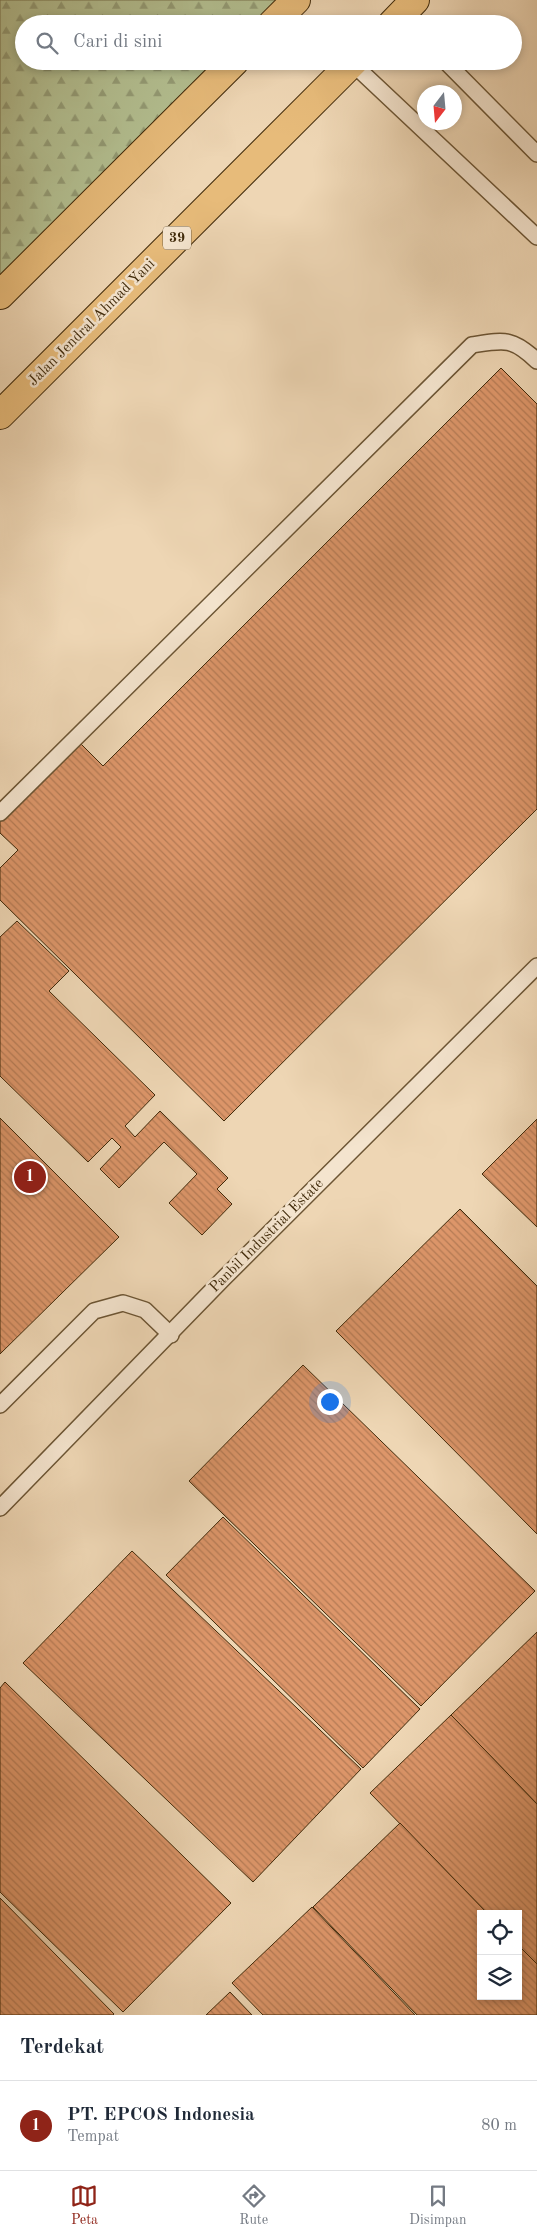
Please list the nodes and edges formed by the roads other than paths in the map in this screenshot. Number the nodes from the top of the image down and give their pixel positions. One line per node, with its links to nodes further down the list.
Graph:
1 (296, 0): 2 (highway)
2 (281, 15)
3 (226, 70): 9 (highway)
4 (345, 70): 11 (highway, Jalan Jendral Ahmad Yani / 39)
5 (361, 70): 8 (lane)
6 (454, 70): 7 (lane)
7 (537, 154)
8 (537, 237)
9 (0, 295)
10 (537, 362): 12 (lane)
11 (0, 415)
12 (0, 813)
13 (537, 966): 14 (lane, Panbil Industrial Estate)
14 (171, 1335): 15 (lane); 16 (lane, Panbil Industrial Estate)
15 (0, 1406)
16 (0, 1508)

